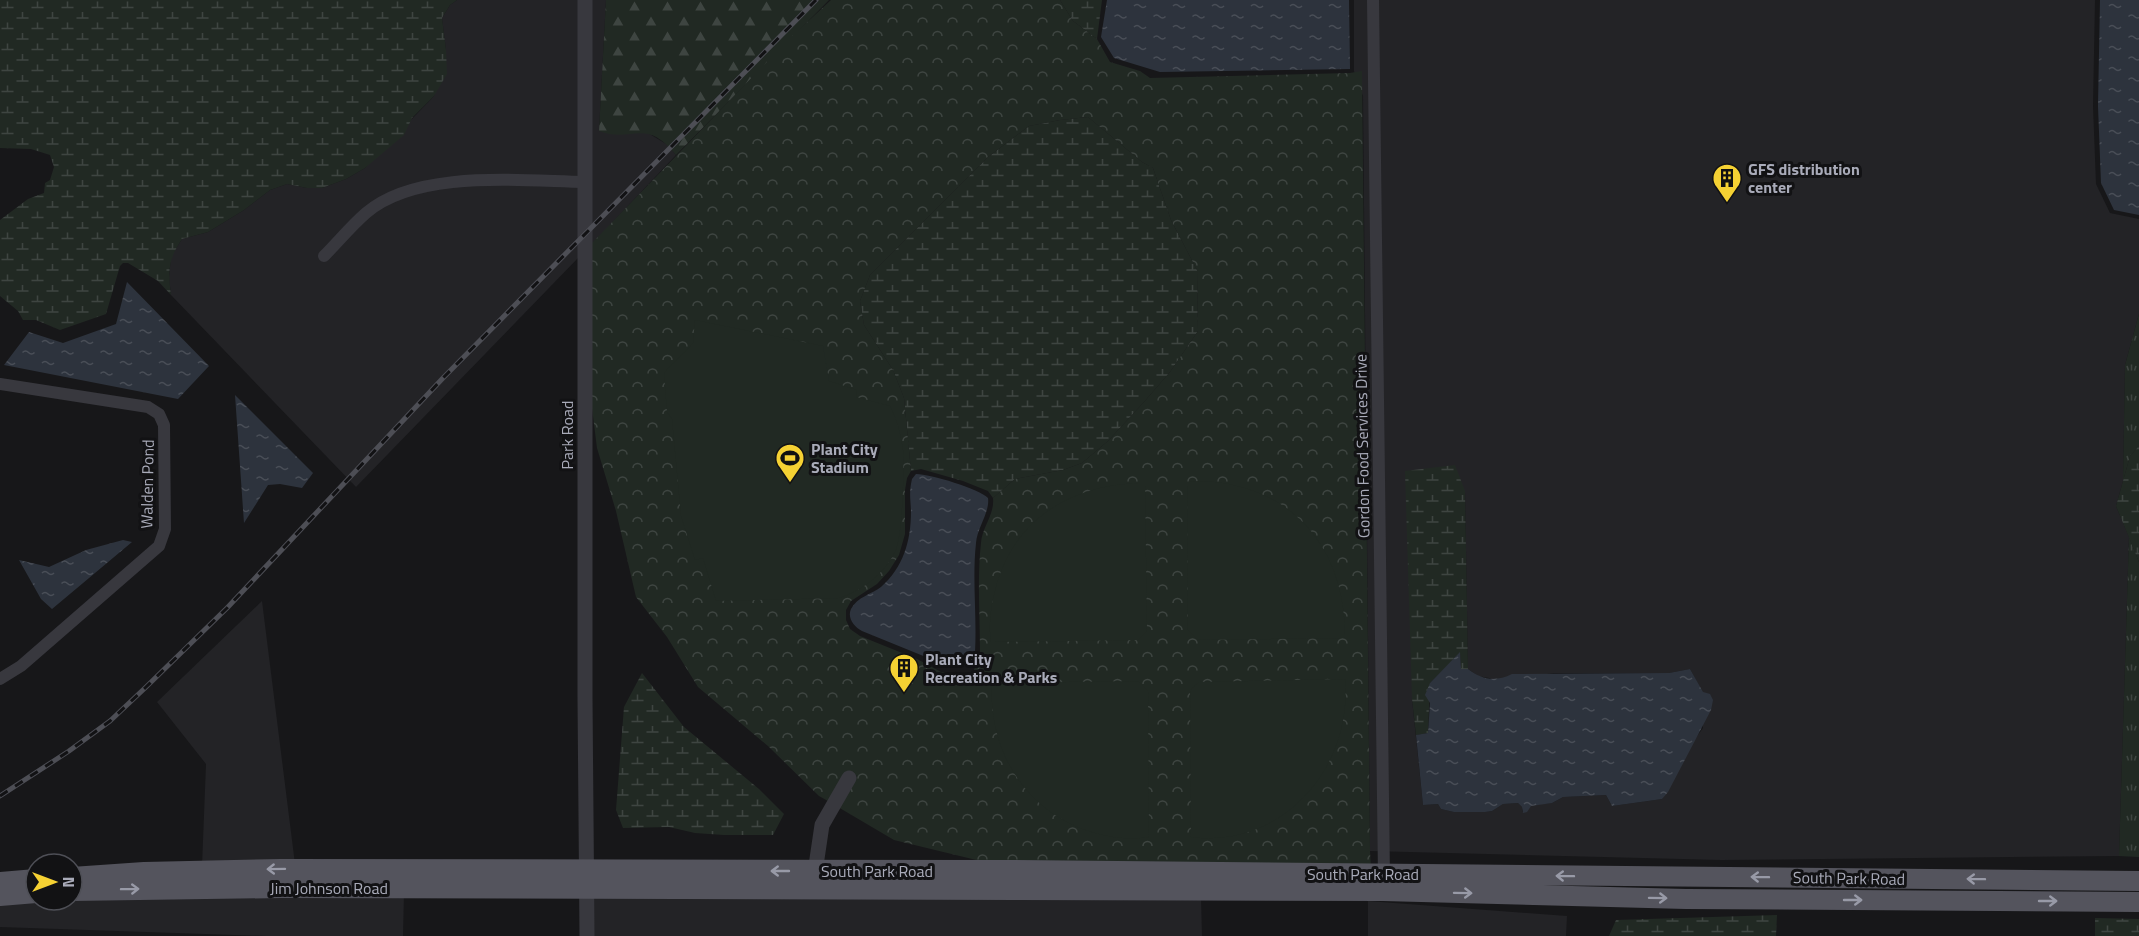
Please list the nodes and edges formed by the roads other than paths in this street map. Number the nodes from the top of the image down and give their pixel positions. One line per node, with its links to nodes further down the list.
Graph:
1 (585, 0): 3 (street, Park Road)
2 (1373, 0): 16 (street, Gordon Food Services Drive)
3 (585, 182): 4 (street); 10 (street, Park Road)
4 (324, 256)
5 (0, 384): 6 (street, Walden Pond)
6 (2, 675)
7 (849, 778): 14 (street)
8 (437, 869): 9 (main road, Jim Johnson Road, one-way to 9); 10 (main road, Jim Johnson Road); 17 (main road)
9 (84, 876)
10 (586, 879): 14 (main road, South Park Road); 14 (main road, South Park Road, one-way to 10); 17 (main road, Jim Johnson Road); 22 (street, Park Road)
11 (24, 880): 13 (main road)
12 (2139, 881): 16 (main road, South Park Road, one-way to 16)
13 (0, 882)
14 (813, 882): 15 (main road, South Park Road); 15 (main road, South Park Road)
15 (1214, 882): 16 (main road, South Park Road)
16 (1383, 883): 21 (main road, South Park Road, one-way to 21)
17 (281, 888): 18 (main road, Jim Johnson Road, one-way to 17)
18 (84, 891)
19 (24, 894): 20 (main road)
20 (0, 896)
21 (2139, 902)
22 (587, 936)

